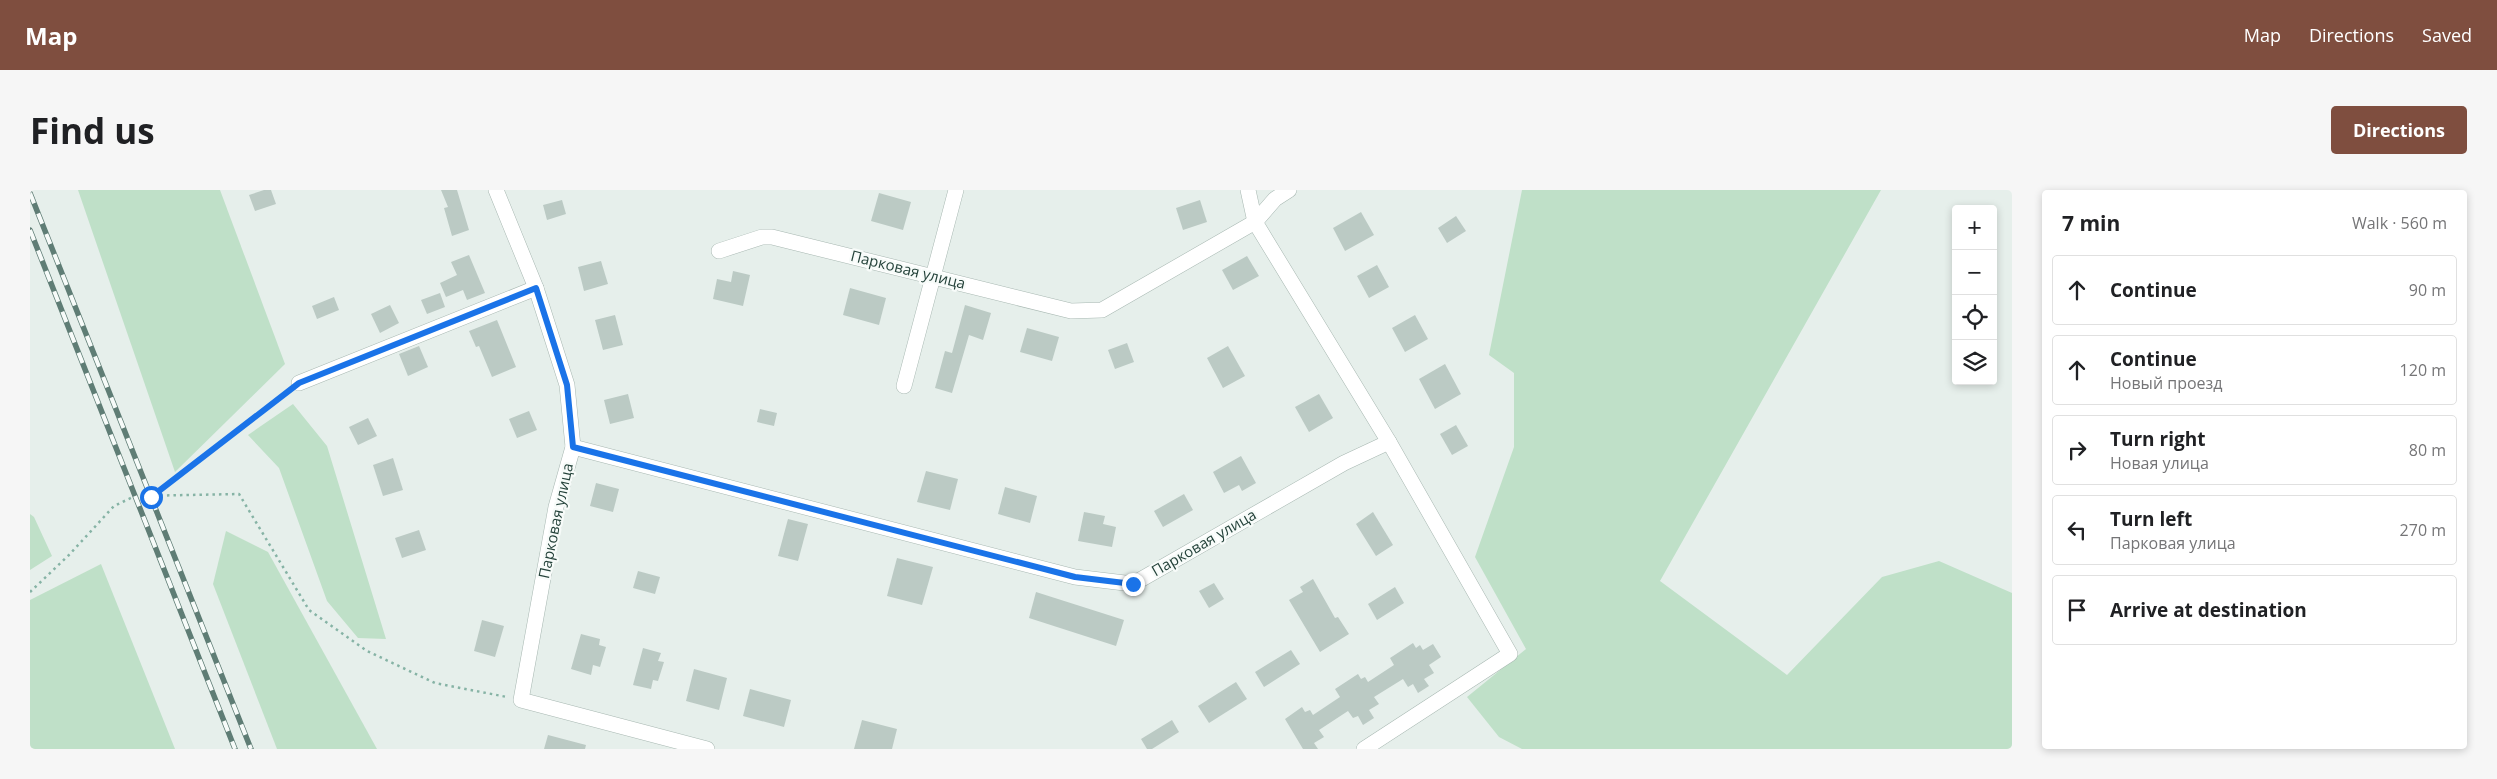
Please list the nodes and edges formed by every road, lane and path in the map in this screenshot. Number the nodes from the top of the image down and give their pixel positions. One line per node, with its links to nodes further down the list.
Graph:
1 (496, 190): 8 (street)
2 (956, 190): 7 (street)
3 (1248, 190): 5 (street)
4 (1289, 190): 5 (street, Парковая улица)
5 (1255, 222): 7 (street, Парковая улица); 11 (street)
6 (719, 251): 7 (street, Парковая улица)
7 (932, 276): 10 (street)
8 (536, 288): 9 (street); 12 (street)
9 (299, 383): 13 (path)
10 (904, 386)
11 (1389, 442): 12 (street, Парковая улица); 17 (street)
12 (573, 447): 15 (street, Парковая улица)
13 (151, 497): 14 (path); 15 (path)
14 (30, 592)
15 (521, 700): 16 (street)
16 (707, 749)
17 (1364, 749)

